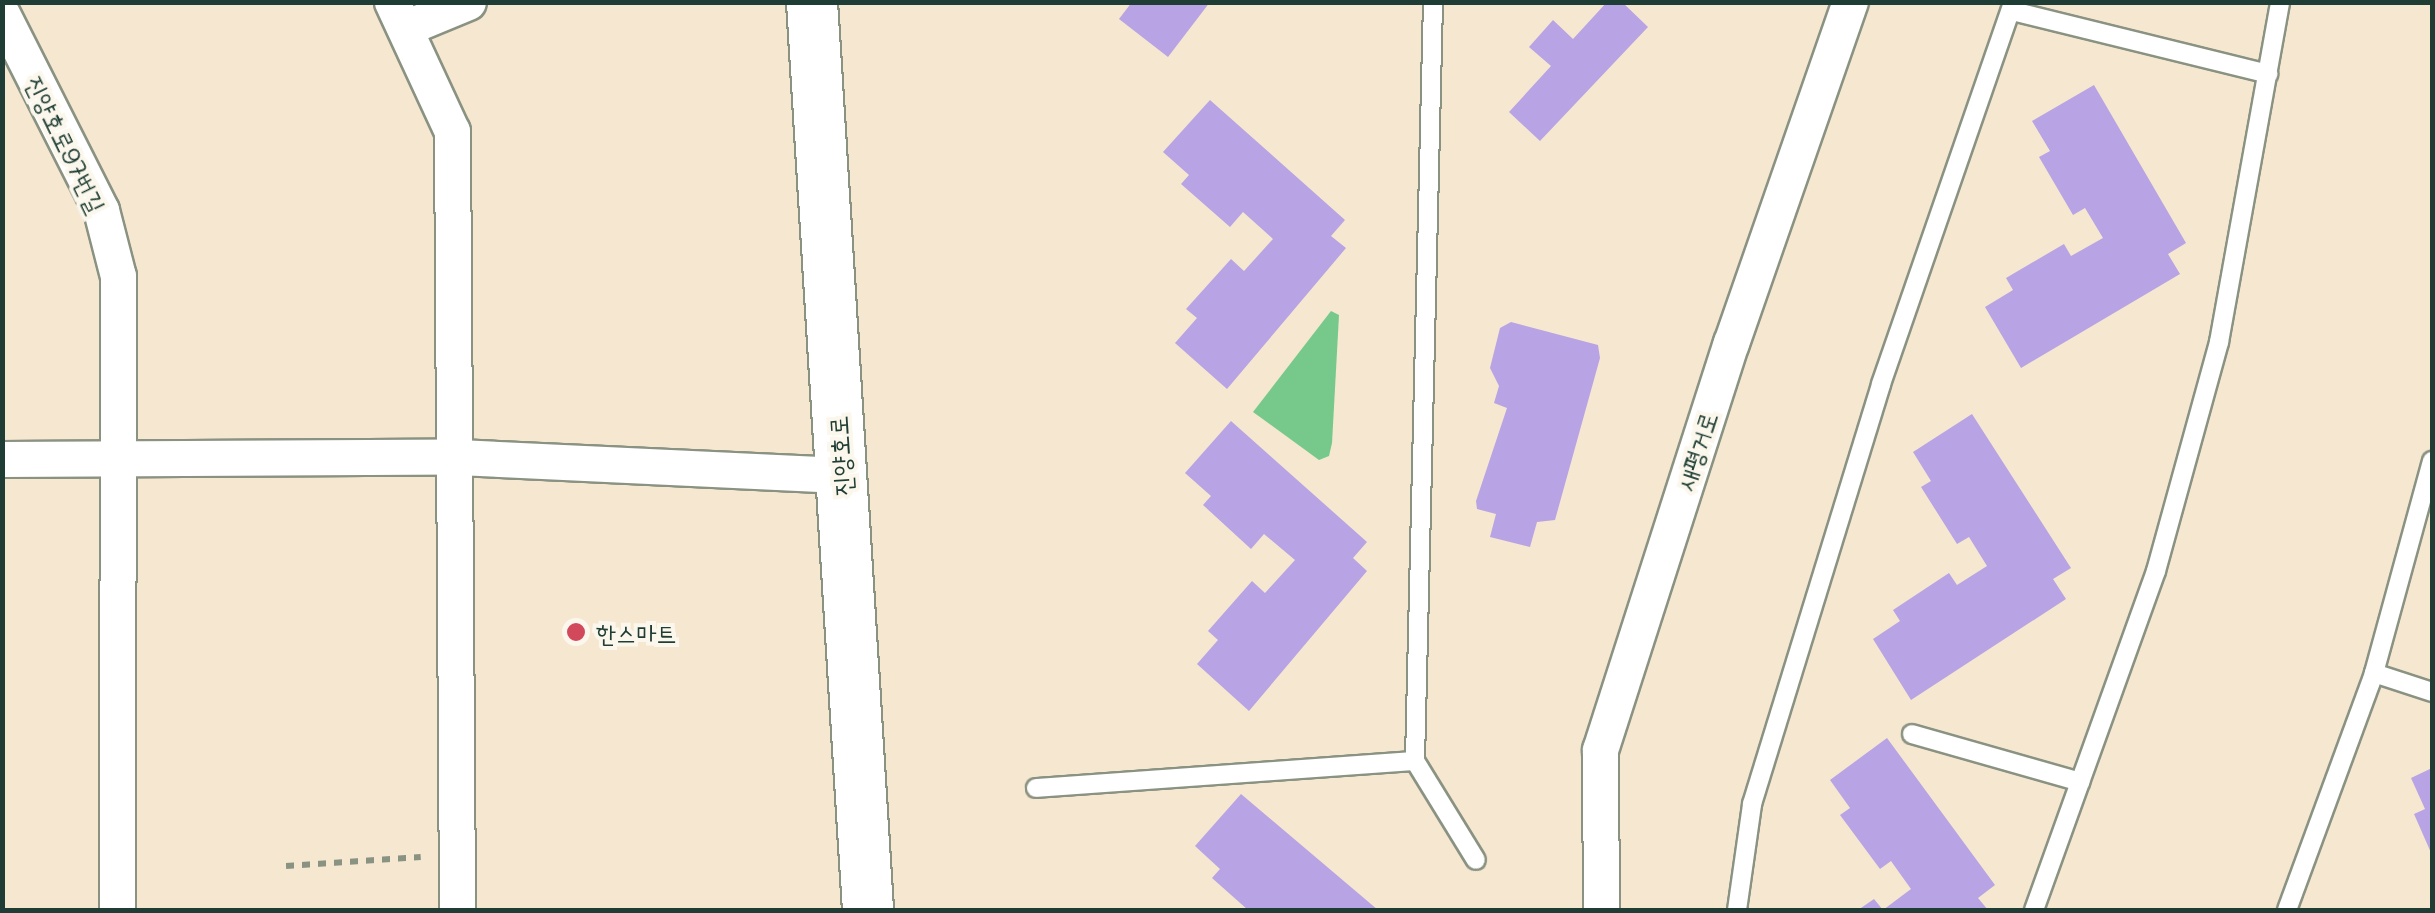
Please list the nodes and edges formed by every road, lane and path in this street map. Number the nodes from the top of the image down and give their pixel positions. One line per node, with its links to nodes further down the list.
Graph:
1 (468, 2): 8 (street)
2 (812, 2): 14 (street, 진양호로)
3 (1433, 2): 18 (lane)
4 (1850, 2): 27 (street, 새평거로)
5 (2280, 2): 9 (lane)
6 (2013, 7): 9 (lane); 28 (lane)
7 (2, 14): 11 (street, 진양호로97번길)
8 (398, 15): 10 (street)
9 (2268, 74): 19 (lane)
10 (458, 456): 11 (street); 14 (street); 21 (street)
11 (123, 458): 12 (street); 24 (street, 진양호로97번길)
12 (2, 459)
13 (2432, 462): 15 (lane)
14 (842, 475): 26 (street, 진양호로)
15 (2374, 673): 16 (lane); 30 (lane)
16 (2432, 692)
17 (1912, 734): 19 (lane)
18 (1415, 761): 20 (lane); 22 (lane)
19 (2080, 782): 29 (lane)
20 (1036, 788)
21 (457, 854): 23 (path); 25 (street)
22 (1476, 860)
23 (286, 866)
24 (116, 910)
25 (457, 910)
26 (868, 910)
27 (1601, 910)
28 (1738, 910)
29 (2034, 910)
30 (2287, 910)

